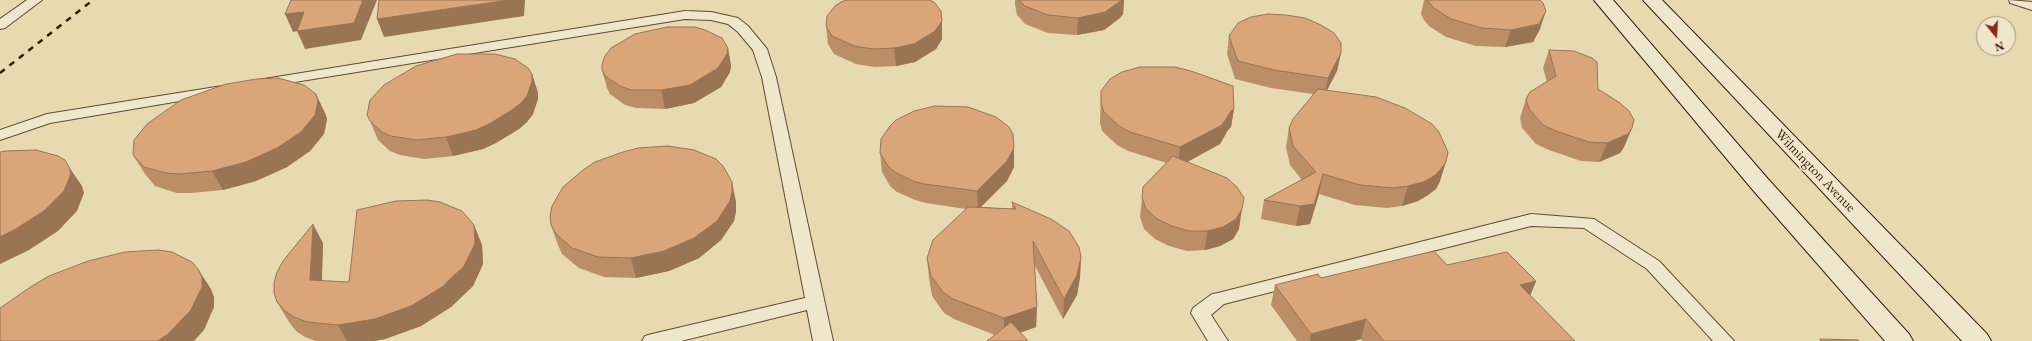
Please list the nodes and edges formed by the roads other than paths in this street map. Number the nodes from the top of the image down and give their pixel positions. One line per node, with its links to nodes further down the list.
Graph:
1 (36, 0): 6 (lane)
2 (1603, 0): 15 (main road)
3 (1652, 0): 16 (main road, Wilmington Avenue)
4 (2015, 0): 5 (lane)
5 (2032, 6)
6 (0, 25)
7 (252, 85): 10 (lane)
8 (236, 88): 9 (lane)
9 (0, 135)
10 (815, 302): 11 (lane); 12 (lane)
11 (652, 341)
12 (823, 341)
13 (1218, 341): 14 (lane)
14 (1724, 341)
15 (1900, 341)
16 (1978, 341)

